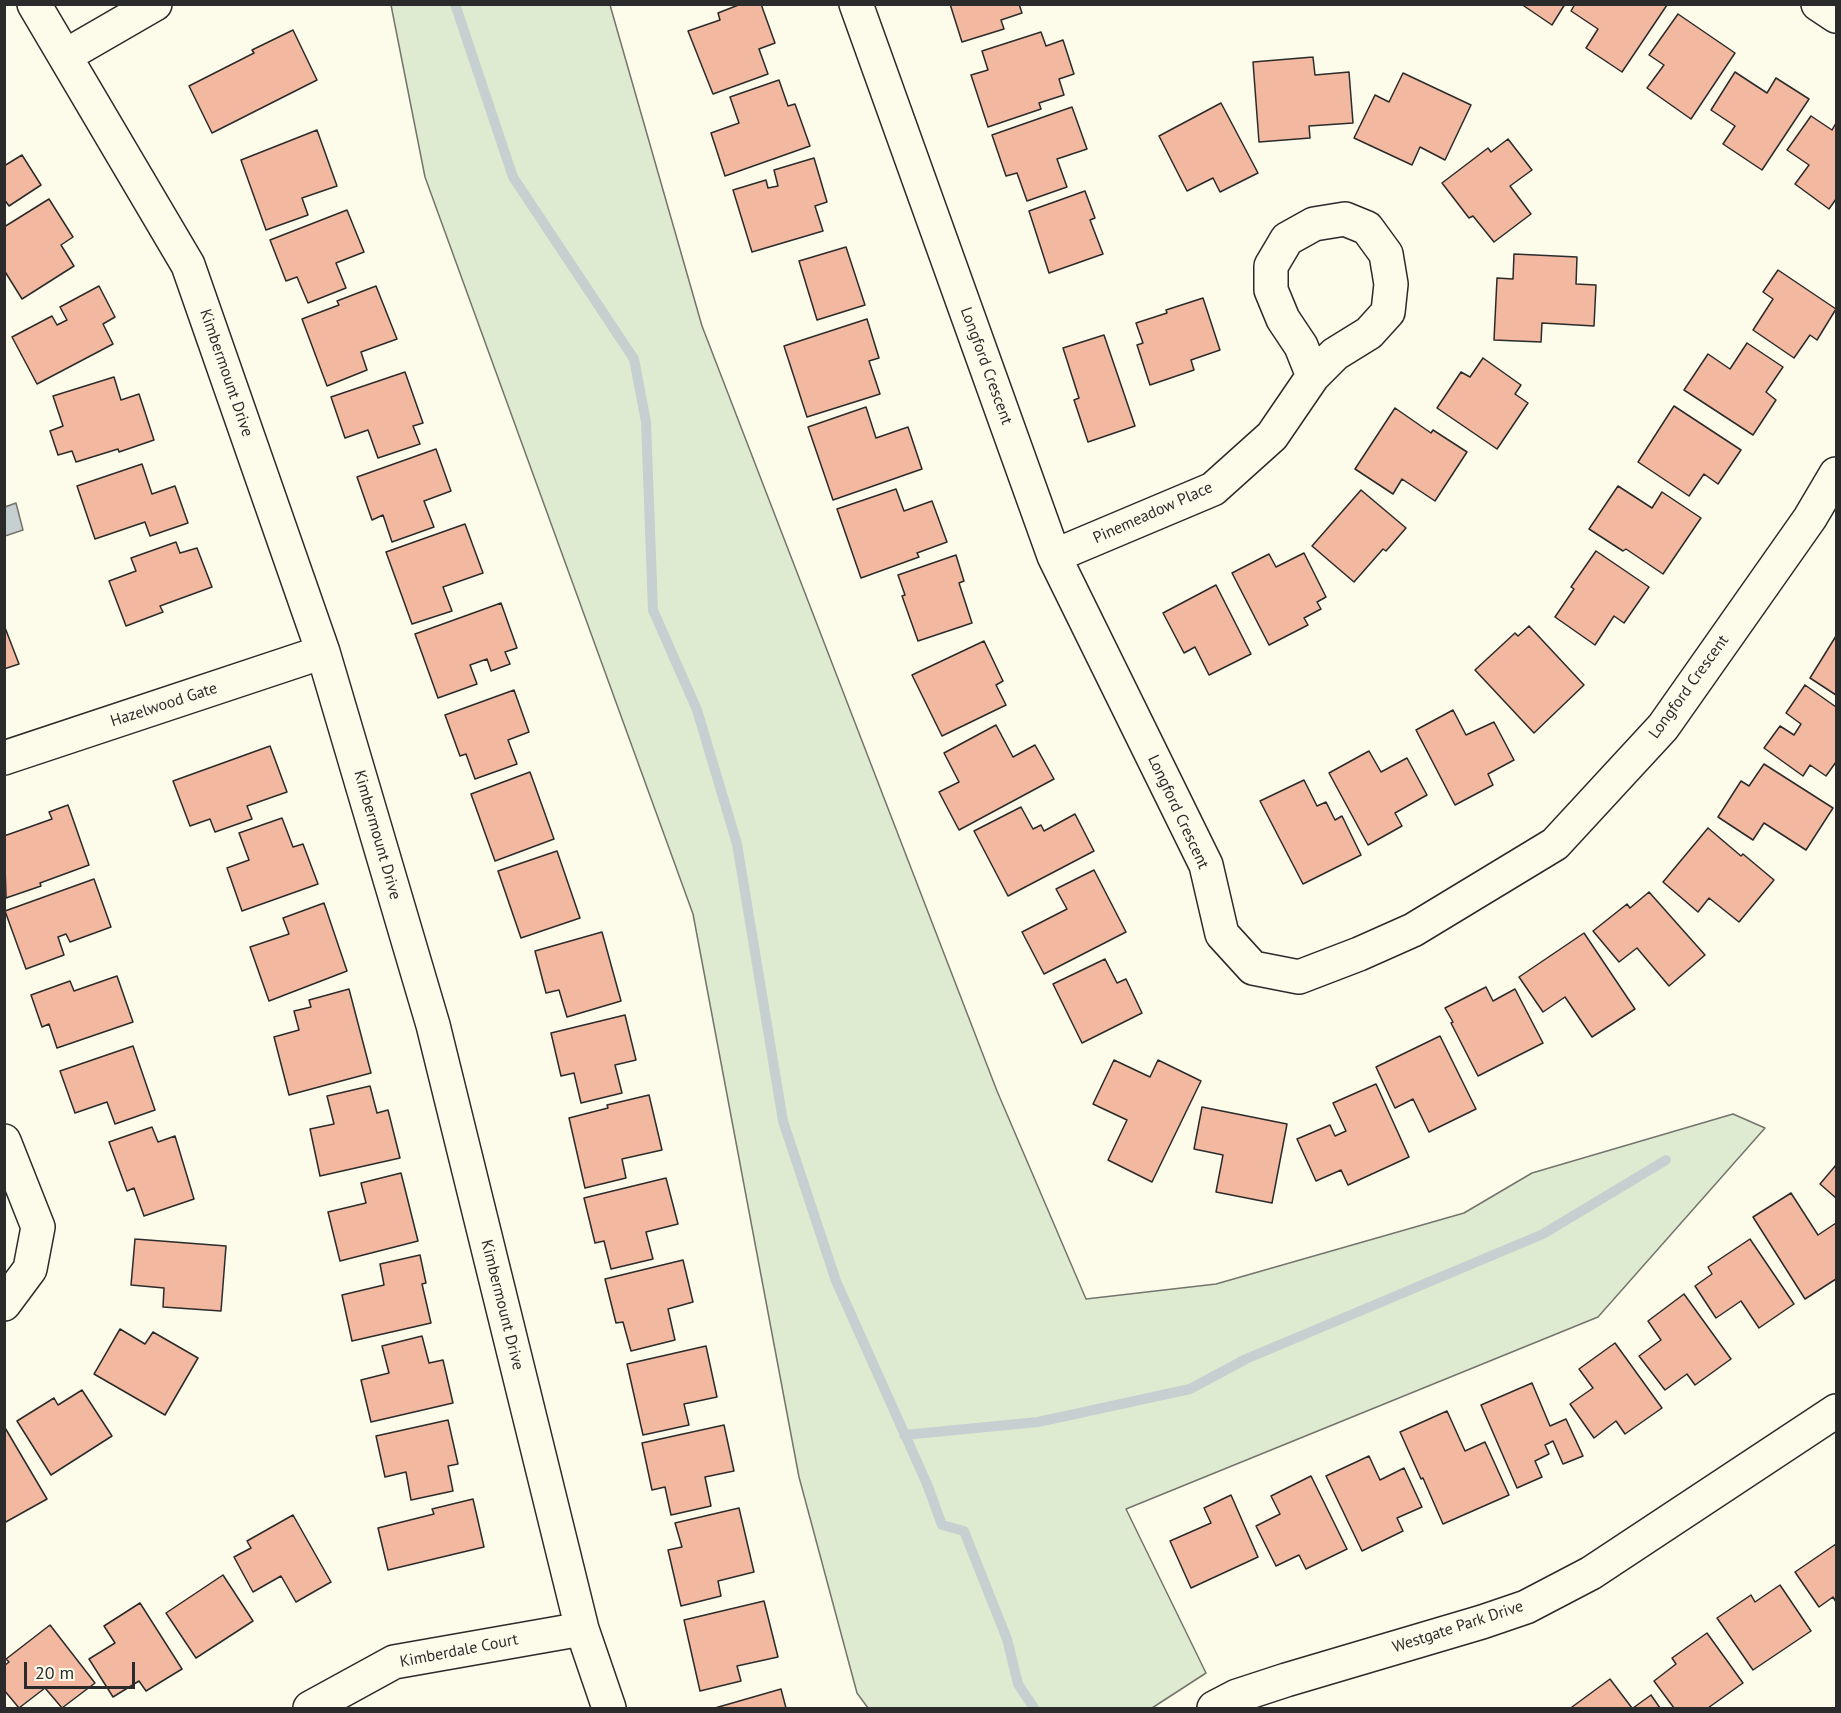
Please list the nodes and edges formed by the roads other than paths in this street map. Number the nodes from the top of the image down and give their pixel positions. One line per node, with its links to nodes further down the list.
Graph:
1 (34, 4): 6 (street, Kimbermount Drive)
2 (155, 4): 6 (street)
3 (856, 4): 9 (street, Longford Crescent)
4 (1818, 4): 5 (street)
5 (1836, 16)
6 (65, 56): 10 (street, Kimbermount Drive)
7 (1313, 376): 7 (street, Pinemeadow Place); 9 (street, Pinemeadow Place)
8 (1836, 474): 9 (street, Longford Crescent)
9 (1054, 556)
10 (323, 652): 11 (street, Hazelwood Gate); 15 (street, Kimbermount Drive)
11 (4, 758)
12 (4, 1141): 13 (street)
13 (4, 1304)
14 (1836, 1411): 18 (street, Westgate Park Drive)
15 (582, 1629): 16 (street, Kimberdale Court); 17 (street, Kimbermount Drive)
16 (310, 1708)
17 (609, 1708)
18 (1215, 1708)

